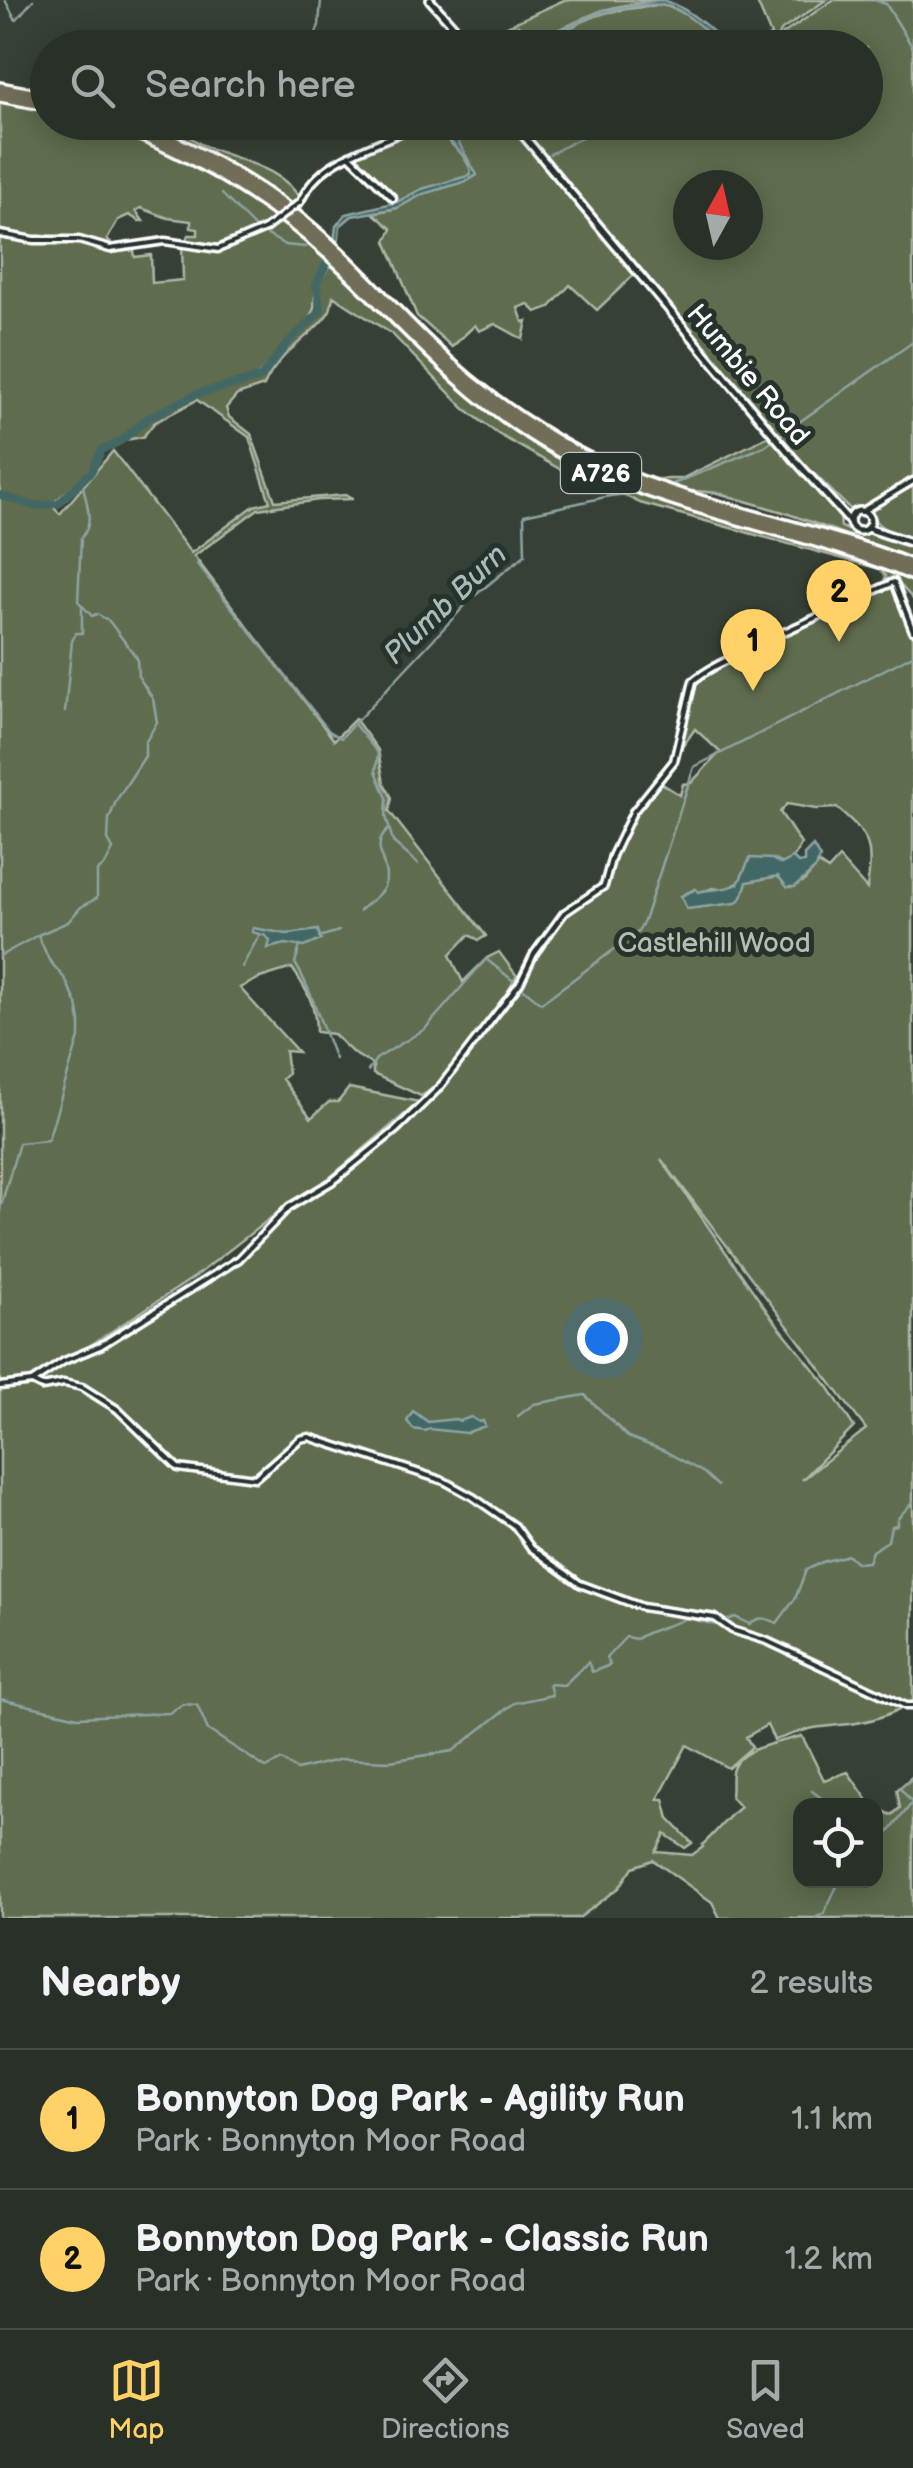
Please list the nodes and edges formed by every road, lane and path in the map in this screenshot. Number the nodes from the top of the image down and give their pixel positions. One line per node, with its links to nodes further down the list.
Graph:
1 (430, 0): 2 (street)
2 (458, 30)
3 (0, 88): 5 (highway)
4 (0, 96): 6 (highway)
5 (30, 96)
6 (30, 99)
7 (151, 140): 14 (highway, A726)
8 (169, 140): 14 (highway, A726)
9 (381, 140): 11 (street)
10 (527, 140): 17 (street, Humbie Road)
11 (348, 155): 12 (street); 13 (street, bridge)
12 (394, 198)
13 (0, 234)
14 (321, 242): 15 (highway, A726)
15 (346, 264): 23 (highway, A726); 24 (highway, A726)
16 (913, 481): 18 (street)
17 (842, 510): 18 (street); 19 (street, Humbie Road)
18 (865, 513): 19 (street); 20 (street); 21 (street)
19 (850, 522): 20 (street)
20 (867, 528): 21 (street)
21 (879, 530): 22 (street)
22 (913, 542)
23 (913, 566)
24 (913, 575)
25 (913, 630): 26 (street)
26 (32, 1382): 27 (street); 28 (street)
27 (0, 1386)
28 (913, 1706)

